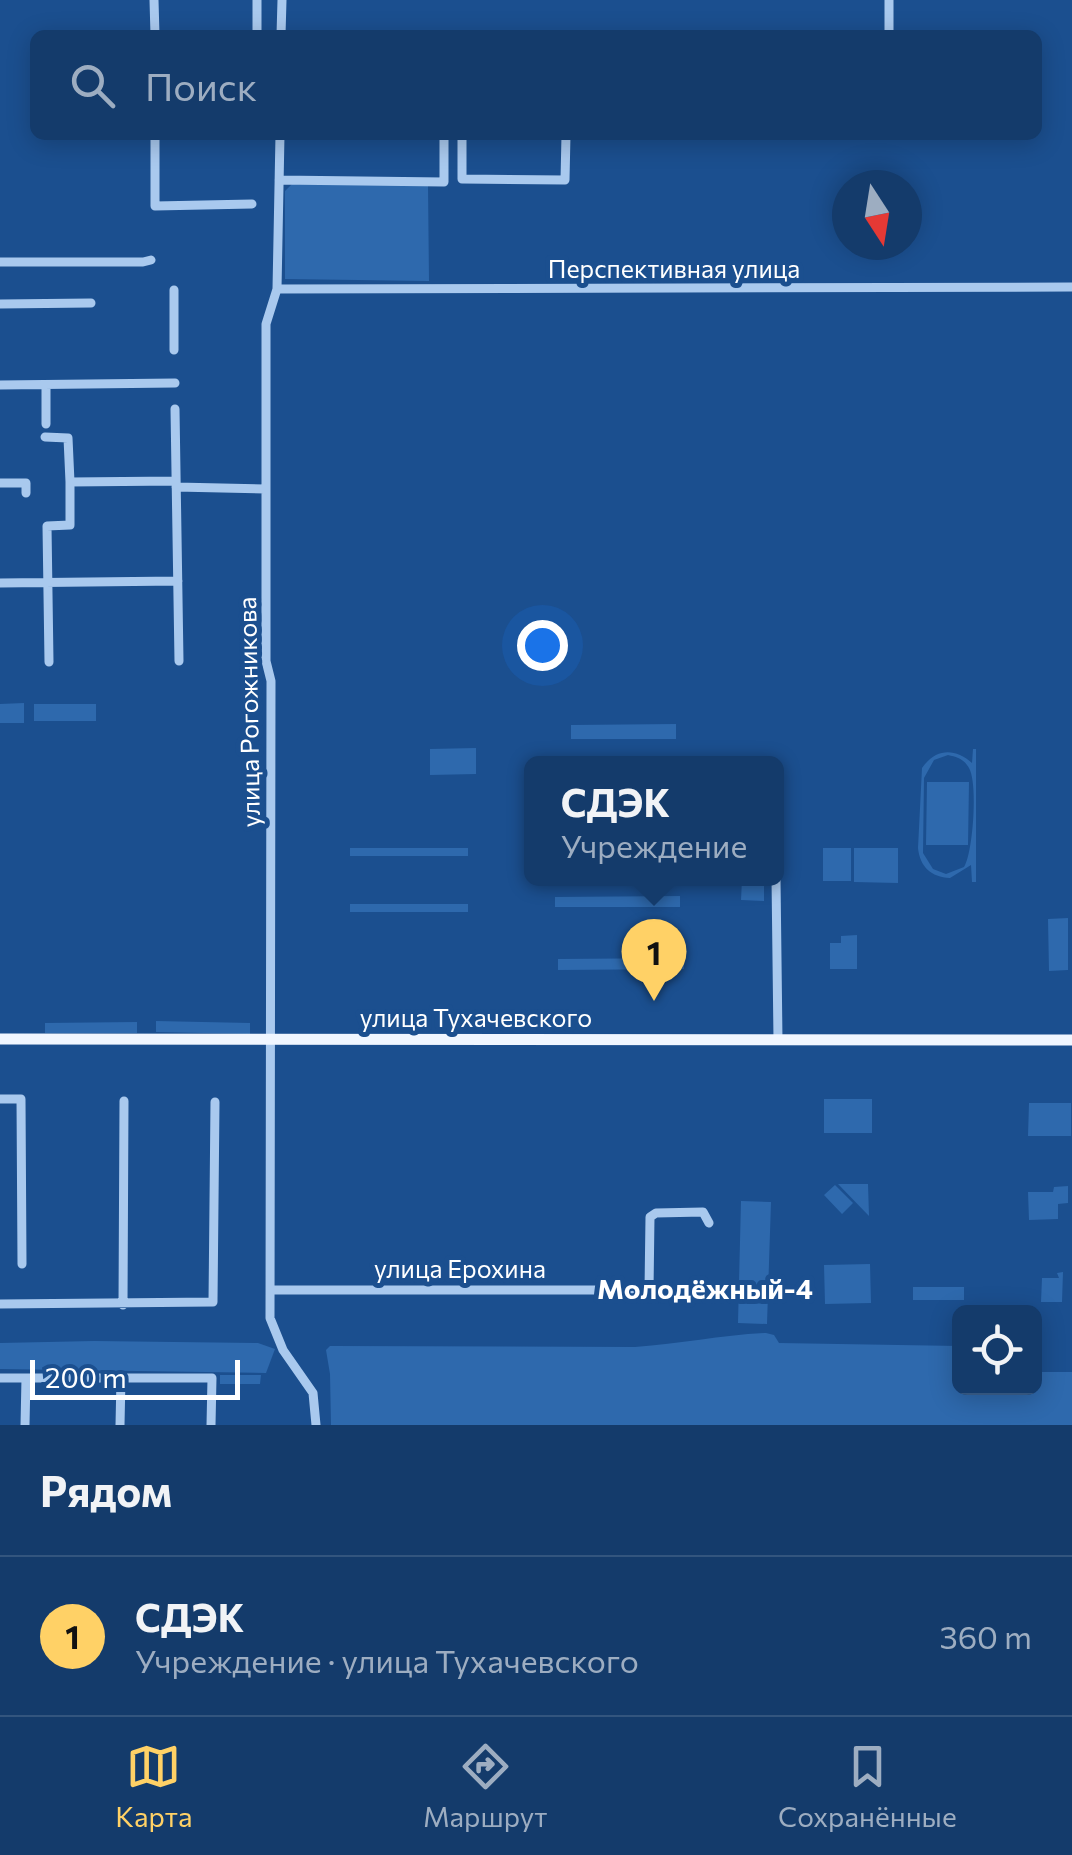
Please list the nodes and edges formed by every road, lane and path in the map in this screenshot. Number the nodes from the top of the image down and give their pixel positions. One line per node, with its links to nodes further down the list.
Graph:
1 (154, 0): 5 (street)
2 (257, 0): 6 (street)
3 (282, 0): 7 (street)
4 (889, 0): 8 (street)
5 (154, 30)
6 (257, 30)
7 (281, 30)
8 (889, 30)
9 (155, 140): 15 (street)
10 (280, 140): 14 (street, улица Рогожникова)
11 (444, 140): 14 (street)
12 (462, 140): 13 (street)
13 (566, 140)
14 (280, 180): 19 (street, улица Рогожникова)
15 (252, 204)
16 (151, 260): 17 (street)
17 (0, 262)
18 (1072, 287): 19 (street, Перспективная улица)
19 (277, 289): 33 (street, улица Рогожникова)
20 (174, 290): 23 (street)
21 (90, 303): 22 (street)
22 (0, 304)
23 (174, 350)
24 (175, 383): 25 (street)
25 (46, 384): 26 (street); 28 (street)
26 (0, 385)
27 (175, 409): 32 (street)
28 (46, 424)
29 (46, 436): 30 (street)
30 (70, 482): 32 (street); 36 (street)
31 (0, 484): 34 (street)
32 (176, 484): 33 (street); 35 (street)
33 (265, 490): 42 (street, улица Рогожникова)
34 (26, 493)
35 (178, 581): 36 (street); 38 (street)
36 (48, 582): 37 (street); 39 (street)
37 (0, 584)
38 (178, 661)
39 (49, 662)
40 (776, 886): 43 (street)
41 (0, 1038): 42 (main road, улица Тухачевского)
42 (272, 1040): 43 (main road, улица Тухачевского); 50 (street, улица Рогожникова)
43 (778, 1040): 44 (main road, улица Тухачевского)
44 (1072, 1040)
45 (0, 1099): 49 (street)
46 (124, 1101): 52 (street)
47 (216, 1102): 52 (street)
48 (709, 1223): 50 (street, улица Ерохина)
49 (22, 1264)
50 (270, 1290): 59 (street, улица Рогожникова)
51 (0, 1304): 52 (street)
52 (122, 1305)
53 (0, 1378): 54 (street)
54 (26, 1378): 55 (street); 56 (street)
55 (121, 1378): 57 (street); 58 (street)
56 (25, 1425)
57 (120, 1425)
58 (212, 1425)
59 (316, 1425)

